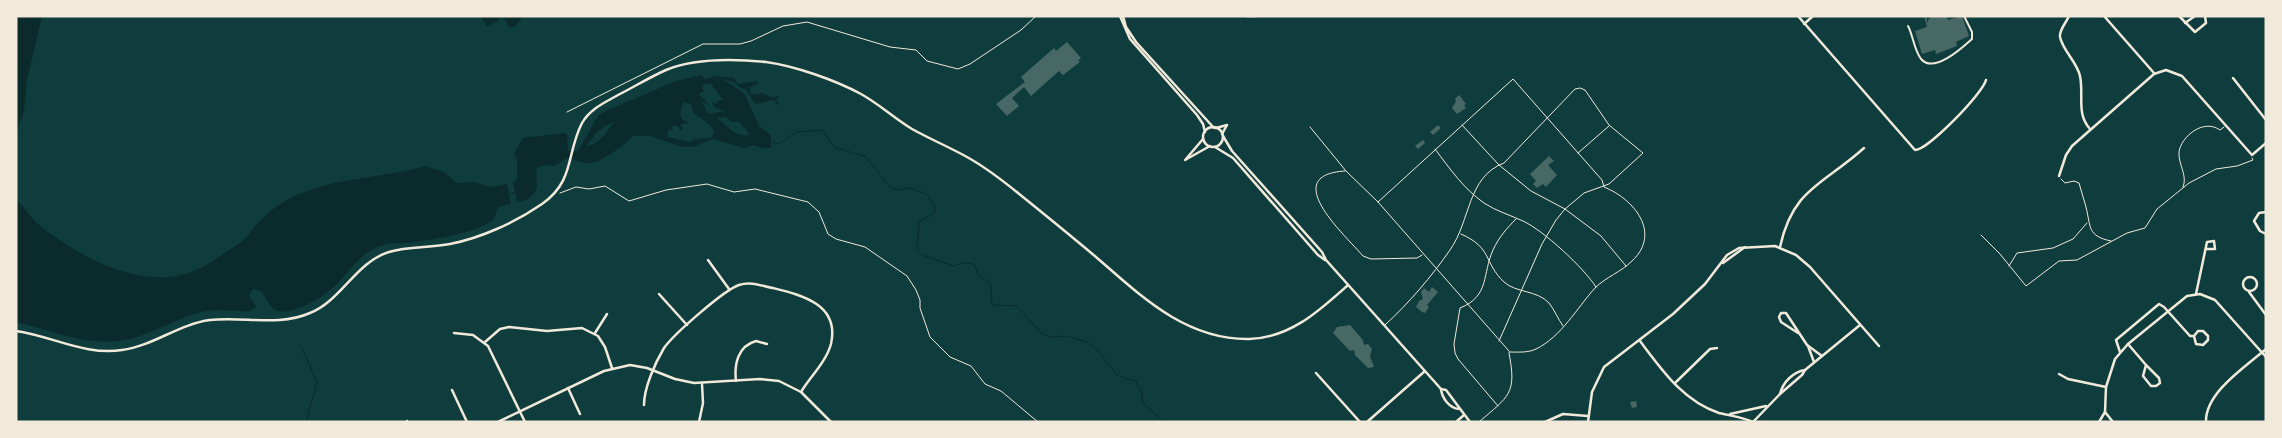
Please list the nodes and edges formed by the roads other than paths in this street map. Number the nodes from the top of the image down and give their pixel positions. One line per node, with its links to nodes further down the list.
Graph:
1 (1121, 16): 23 (street); 25 (street)
2 (1255, 16): 11 (street)
3 (1798, 16): 13 (street)
4 (1813, 16): 13 (street)
5 (1964, 16): 14 (street)
6 (2070, 16): 24 (street)
7 (2104, 16): 15 (street)
8 (2179, 16): 12 (street)
9 (2195, 16): 12 (street)
10 (2205, 16): 12 (street)
11 (1249, 17)
12 (2185, 23)
13 (1804, 24): 17 (street)
14 (1908, 26)
15 (2154, 74): 24 (street); 28 (street)
16 (2233, 78): 19 (street)
17 (1986, 80)
18 (1548, 119): 20 (lane); 21 (lane); 33 (lane); 34 (lane)
19 (2266, 120)
20 (1462, 124): 32 (lane); 34 (lane)
21 (1609, 125): 33 (lane); 37 (lane)
22 (1310, 127): 35 (lane)
23 (1215, 128): 25 (street); 26 (street); 26 (street)
24 (2091, 129): 36 (street)
25 (1205, 132): 27 (street)
26 (1222, 135): 30 (street); 51 (street)
27 (1204, 139): 29 (street); 29 (street)
28 (2266, 143)
29 (1210, 146): 30 (street)
30 (1215, 147): 51 (street)
31 (1864, 148): 46 (street)
32 (1435, 149): 38 (lane); 39 (lane)
33 (1578, 153): 37 (lane)
34 (1499, 165): 38 (lane); 40 (lane)
35 (1346, 171): 39 (lane); 48 (lane)
36 (2059, 176)
37 (1604, 187): 40 (lane); 52 (lane)
38 (1473, 194): 42 (lane); 43 (lane)
39 (1378, 202): 48 (lane)
40 (1565, 209): 45 (lane); 52 (lane)
41 (2266, 212): 44 (street)
42 (1516, 219): 45 (lane); 49 (lane)
43 (1460, 234): 49 (lane); 53 (lane)
44 (2266, 234)
45 (1545, 237): 55 (lane); 57 (lane)
46 (1780, 247): 68 (street); 76 (street)
47 (2206, 250): 47 (street); 60 (street)
48 (1422, 255): 53 (lane)
49 (1489, 259): 57 (lane); 61 (lane)
50 (708, 260): 56 (street)
51 (1326, 260): 54 (street)
52 (1626, 266): 55 (lane)
53 (1434, 268): 61 (lane); 66 (lane)
54 (1348, 285): 66 (street); 69 (street)
55 (1596, 288): 67 (lane)
56 (729, 289): 65 (street); 105 (street)
57 (1522, 292): 67 (lane); 78 (lane)
58 (2249, 292): 58 (street); 64 (street)
59 (659, 294): 65 (street)
60 (2196, 294): 62 (street); 87 (street)
61 (1466, 305): 78 (lane); 108 (lane)
62 (2168, 311): 74 (street); 80 (street); 86 (street)
63 (607, 314): 72 (street)
64 (2266, 315)
65 (687, 325): 94 (street)
66 (1384, 325): 95 (street)
67 (1563, 326): 85 (lane)
68 (1860, 326): 82 (street); 88 (street)
69 (16, 331)
70 (547, 331): 72 (street); 75 (street); 77 (street)
71 (454, 333): 77 (street)
72 (595, 333): 92 (street)
73 (1798, 333): 73 (street); 81 (street)
74 (2194, 336): 74 (street)
75 (546, 337)
76 (1640, 341): 99 (street); 116 (street)
77 (484, 342): 111 (street)
78 (1499, 342): 85 (lane)
79 (768, 344): 98 (street)
80 (2128, 344): 86 (street); 91 (street)
81 (1807, 345): 88 (street); 90 (street)
82 (1879, 346)
83 (1717, 348): 99 (street)
84 (2266, 349): 87 (street)
85 (1509, 352): 108 (lane)
86 (2120, 352): 101 (street)
87 (2262, 353): 89 (street); 131 (street)
88 (1822, 356): 90 (street)
89 (2266, 357)
90 (1814, 362): 93 (street)
91 (2146, 365): 91 (street)
92 (612, 368): 94 (street); 102 (street)
93 (1805, 370): 106 (street); 106 (street)
94 (654, 371): 100 (street); 107 (street)
95 (1426, 371): 103 (street); 123 (street)
96 (1316, 373): 122 (street)
97 (2059, 374): 101 (street)
98 (736, 381): 100 (street); 105 (street)
99 (1674, 383): 114 (street)
100 (702, 384): 120 (street)
101 (2106, 387): 112 (street)
102 (568, 388): 111 (street); 113 (street)
103 (1441, 389): 110 (street); 110 (street)
104 (452, 390): 117 (street)
105 (801, 392): 121 (street)
106 (1780, 394): 109 (street)
107 (644, 405)
108 (1498, 406): 126 (lane)
109 (1767, 406): 114 (street); 114 (street)
110 (1459, 409): 115 (street)
111 (520, 411): 118 (street); 119 (street)
112 (2104, 412): 129 (street); 130 (street)
113 (580, 414)
114 (1727, 414)
115 (1464, 415): 124 (street); 125 (street)
116 (1588, 416): 127 (street); 128 (street)
117 (467, 422)
118 (498, 422)
119 (525, 422)
120 (699, 422)
121 (831, 422)
122 (1360, 422)
123 (1367, 422)
124 (1456, 422)
125 (1470, 422)
126 (1479, 422)
127 (1545, 422)
128 (1588, 422)
129 (2099, 422)
130 (2113, 422)
131 (2206, 422)

